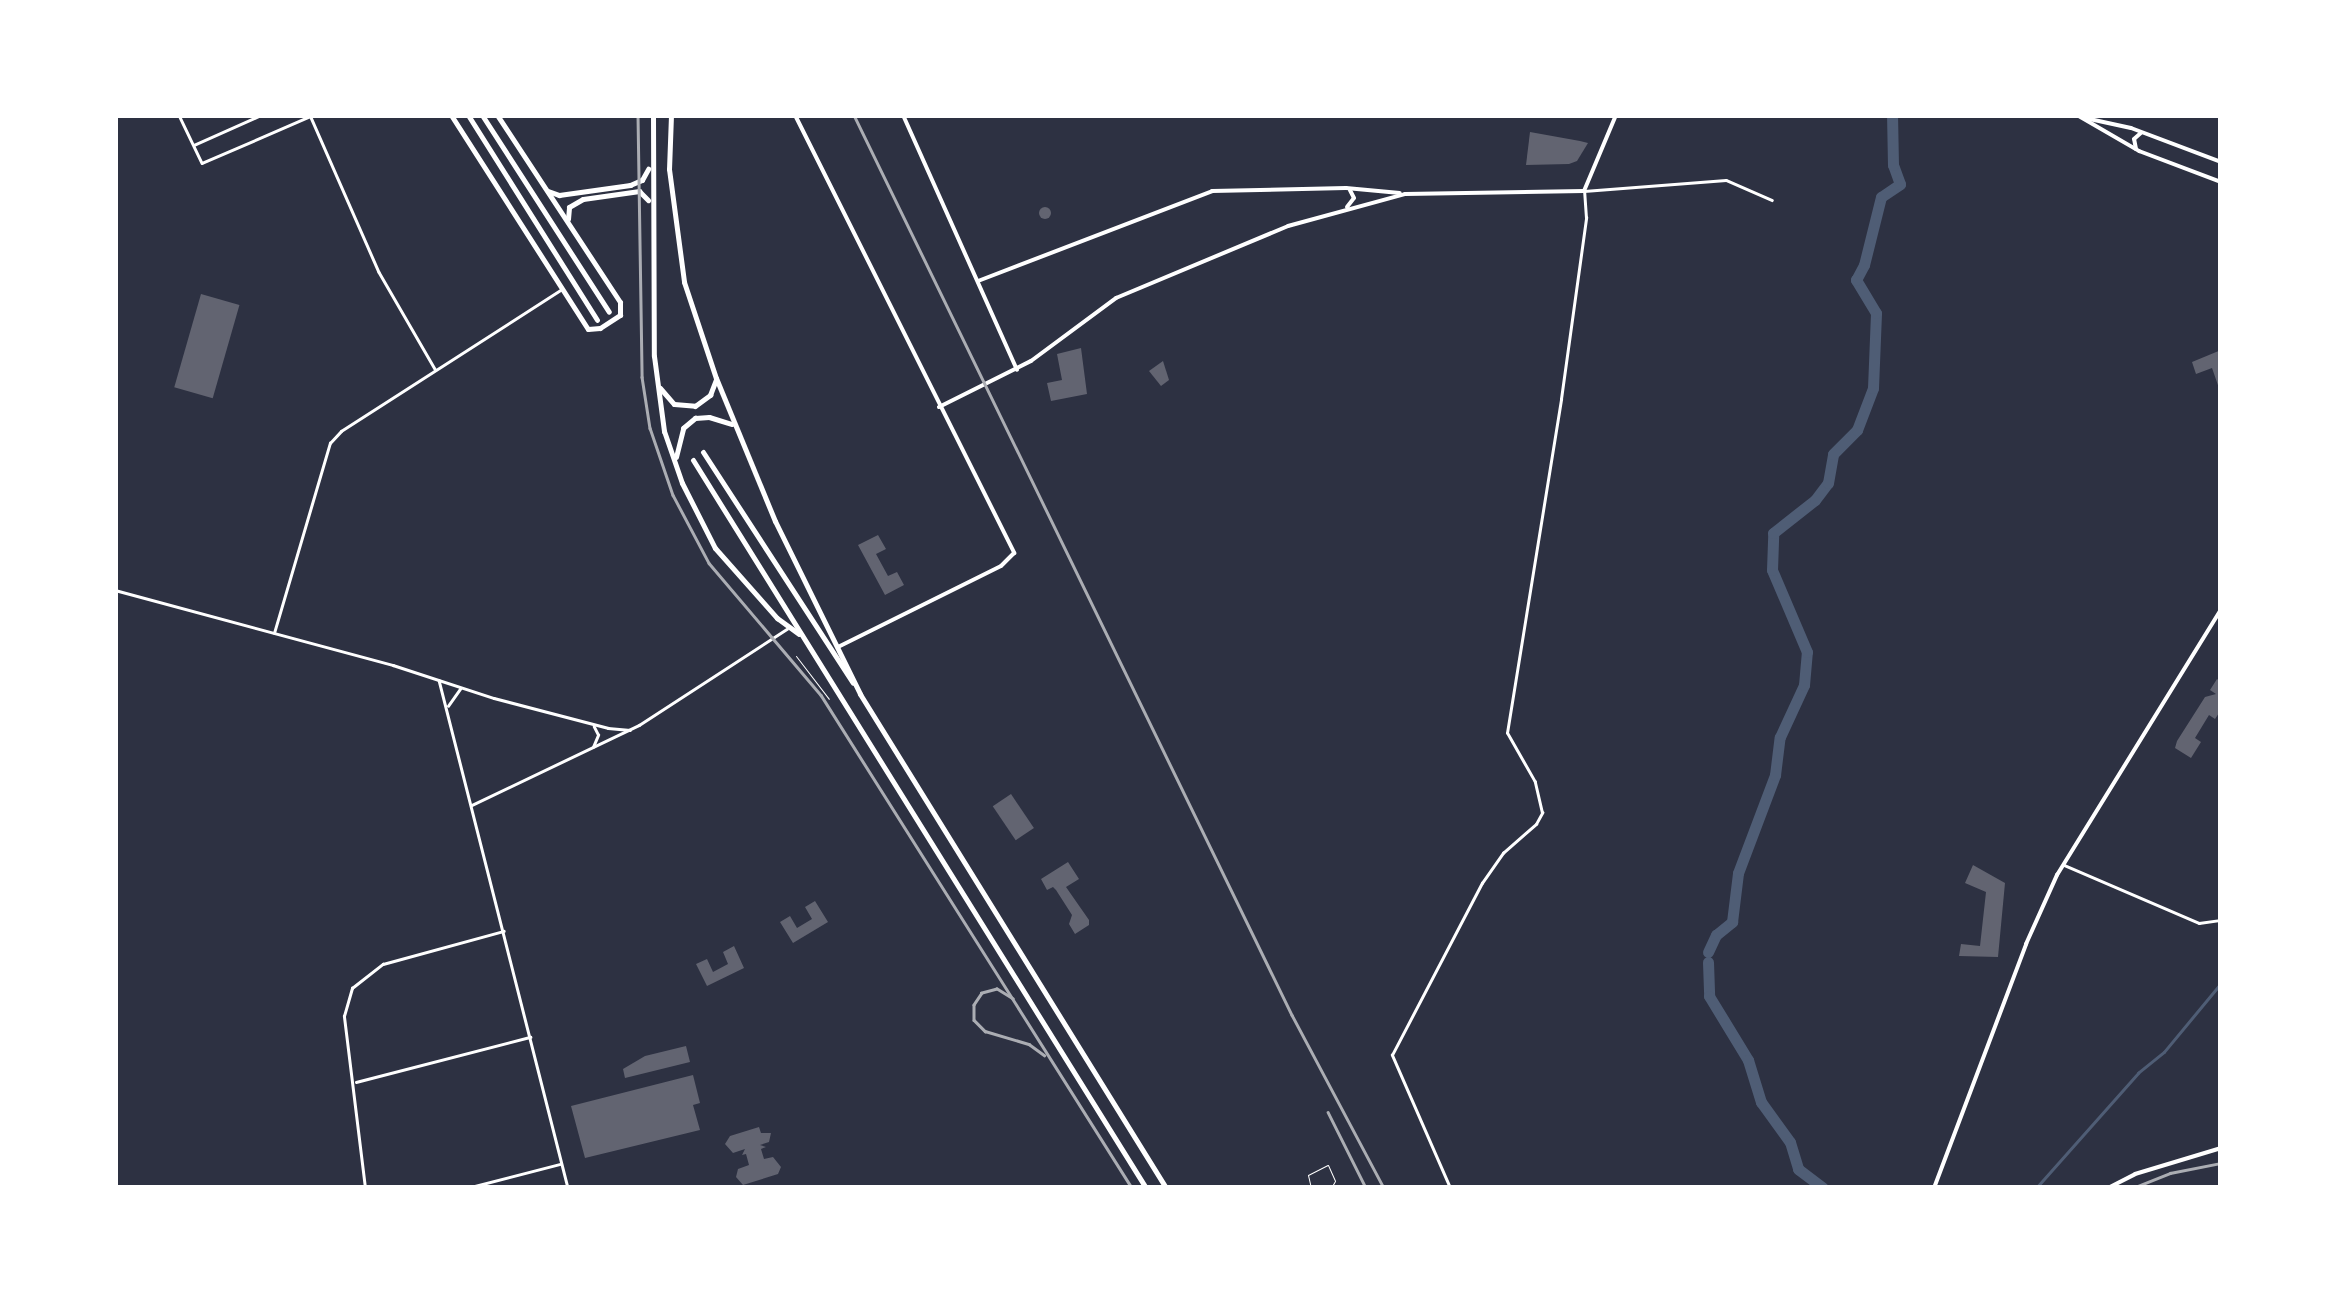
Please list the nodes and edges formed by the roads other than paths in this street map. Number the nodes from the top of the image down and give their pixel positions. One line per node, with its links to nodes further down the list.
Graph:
1 (179, 115): 17 (street)
2 (261, 115): 17 (street)
3 (311, 115): 17 (street); 35 (street)
4 (451, 115): 31 (main road)
5 (468, 115): 33 (main road)
6 (482, 115): 32 (main road)
7 (497, 115): 22 (main road)
8 (653, 115): 19 (main road)
9 (671, 115): 36 (main road)
10 (795, 115): 38 (street)
11 (902, 115): 30 (street)
12 (1616, 115): 24 (street)
13 (2079, 116): 14 (street); 16 (street)
14 (2124, 127): 15 (street); 16 (street)
15 (2146, 133): 18 (street); 20 (street)
16 (2119, 139): 18 (street)
17 (191, 146)
18 (2139, 151): 21 (street)
19 (650, 161): 22 (main road); 27 (main road)
20 (2221, 162)
21 (2221, 182)
22 (542, 185): 29 (main road)
23 (1346, 188): 25 (street); 28 (street); 30 (street)
24 (1584, 191): 25 (street); 26 (street); 71 (street)
25 (1405, 194): 28 (street)
26 (1772, 200)
27 (651, 208): 29 (main road); 37 (main road)
28 (1342, 211): 34 (street)
29 (571, 226): 31 (main road)
30 (978, 282): 34 (street)
31 (563, 288): 35 (street)
32 (609, 312)
33 (597, 320)
34 (1016, 370): 38 (street)
35 (436, 371): 46 (street)
36 (716, 378): 37 (main road); 39 (main road)
37 (658, 385): 42 (main road)
38 (940, 407): 48 (street)
39 (734, 426): 42 (main road); 48 (main road)
40 (702, 452): 51 (main road)
41 (693, 460): 47 (main road)
42 (675, 463): 45 (main road)
43 (115, 590): 46 (street)
44 (2221, 609): 57 (street)
45 (788, 628): 47 (main road); 54 (street)
46 (274, 633): 49 (street)
47 (802, 635): 67 (main road)
48 (838, 647): 51 (main road)
49 (438, 678): 50 (street); 52 (street)
50 (461, 688): 52 (street); 53 (street)
51 (860, 694): 68 (main road)
52 (446, 710): 56 (street)
53 (591, 724): 54 (street); 55 (street)
54 (630, 730): 55 (street)
55 (592, 748): 56 (street)
56 (472, 805): 59 (street)
57 (2063, 864): 58 (street); 72 (street)
58 (2221, 920)
59 (504, 931): 60 (street); 61 (street)
60 (530, 1037): 61 (street); 63 (street)
61 (354, 1082): 64 (street)
62 (2221, 1148): 73 (street)
63 (562, 1164): 65 (street); 66 (street)
64 (365, 1188)
65 (467, 1188)
66 (568, 1188)
67 (1146, 1188)
68 (1166, 1188)
69 (1311, 1188): 70 (lane)
70 (1331, 1188)
71 (1450, 1188)
72 (1934, 1188)
73 (2108, 1188)

